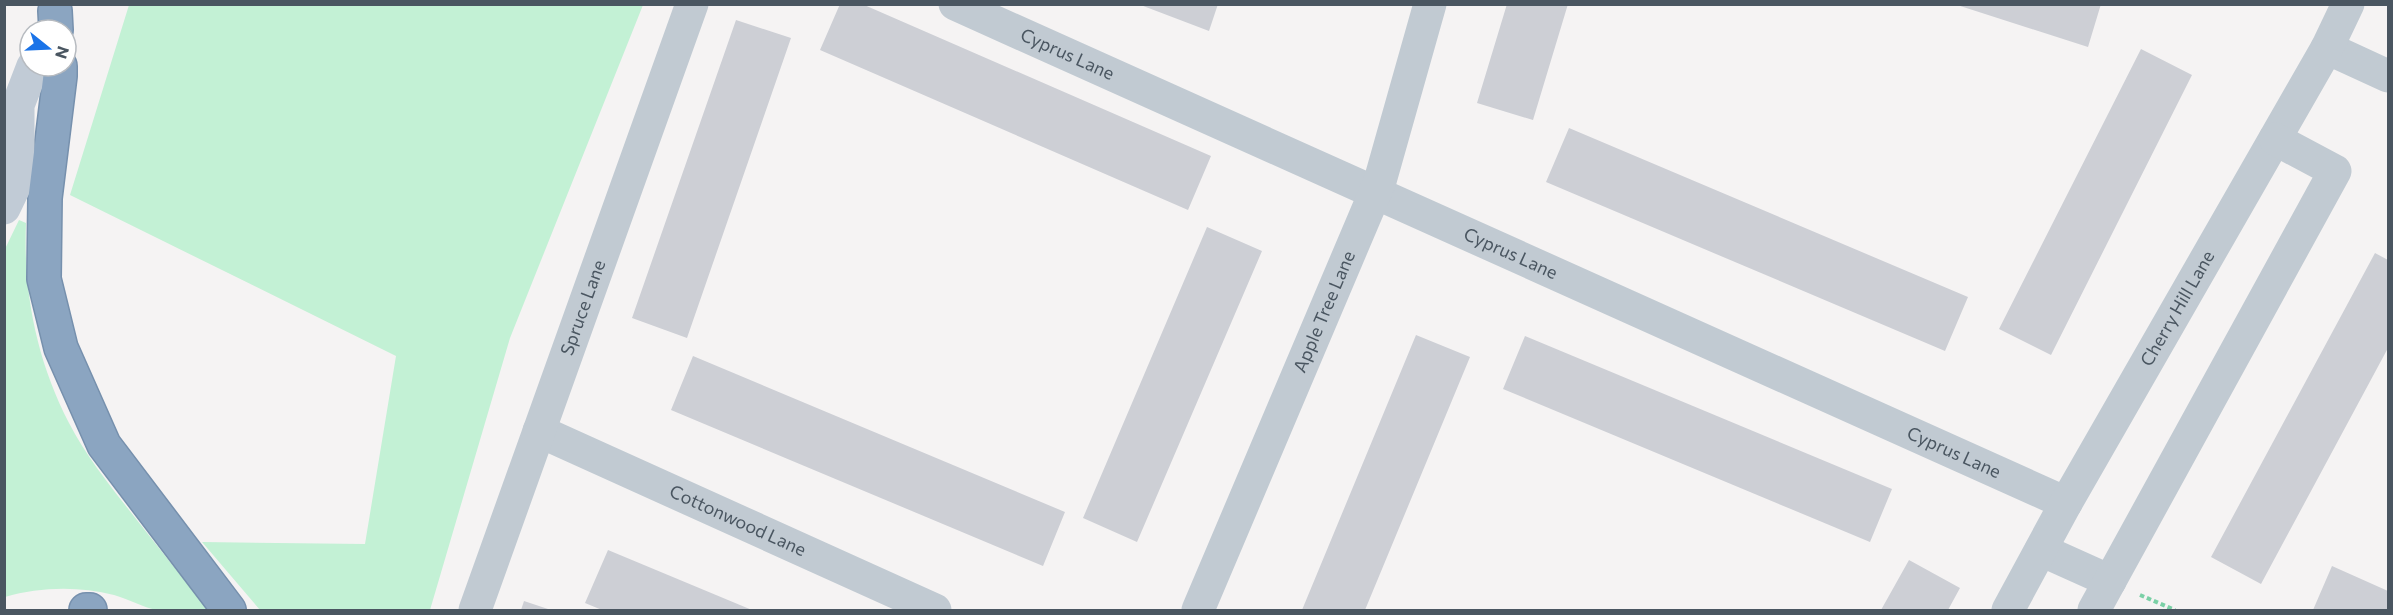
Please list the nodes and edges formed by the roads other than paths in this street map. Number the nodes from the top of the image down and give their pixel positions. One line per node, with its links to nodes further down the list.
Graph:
1 (692, 4): 13 (street, Spruce Lane)
2 (955, 4): 11 (street, Cyprus Lane)
3 (1430, 4): 11 (street, Apple Tree Lane)
4 (2348, 4): 5 (street, Cherry Hill Lane)
5 (2327, 48): 6 (street); 10 (street, Cherry Hill Lane)
6 (2388, 76)
7 (27, 78): 9 (main road)
8 (60, 78): 19 (highway)
9 (11, 112): 12 (main road)
10 (2275, 139): 14 (street, Cherry Hill Lane); 16 (street)
11 (1375, 193): 14 (street, Cyprus Lane); 22 (street, Apple Tree Lane)
12 (4, 208)
13 (539, 431): 20 (street, Spruce Lane); 21 (street, Cottonwood Lane)
14 (2066, 503): 15 (street, Cherry Hill Lane)
15 (2041, 550): 16 (street); 23 (street, Cherry Hill Lane)
16 (2110, 581): 24 (street)
17 (86, 610): 18 (highway)
18 (90, 610)
19 (229, 610)
20 (475, 610)
21 (935, 610)
22 (1198, 610)
23 (2008, 610)
24 (2094, 610)

